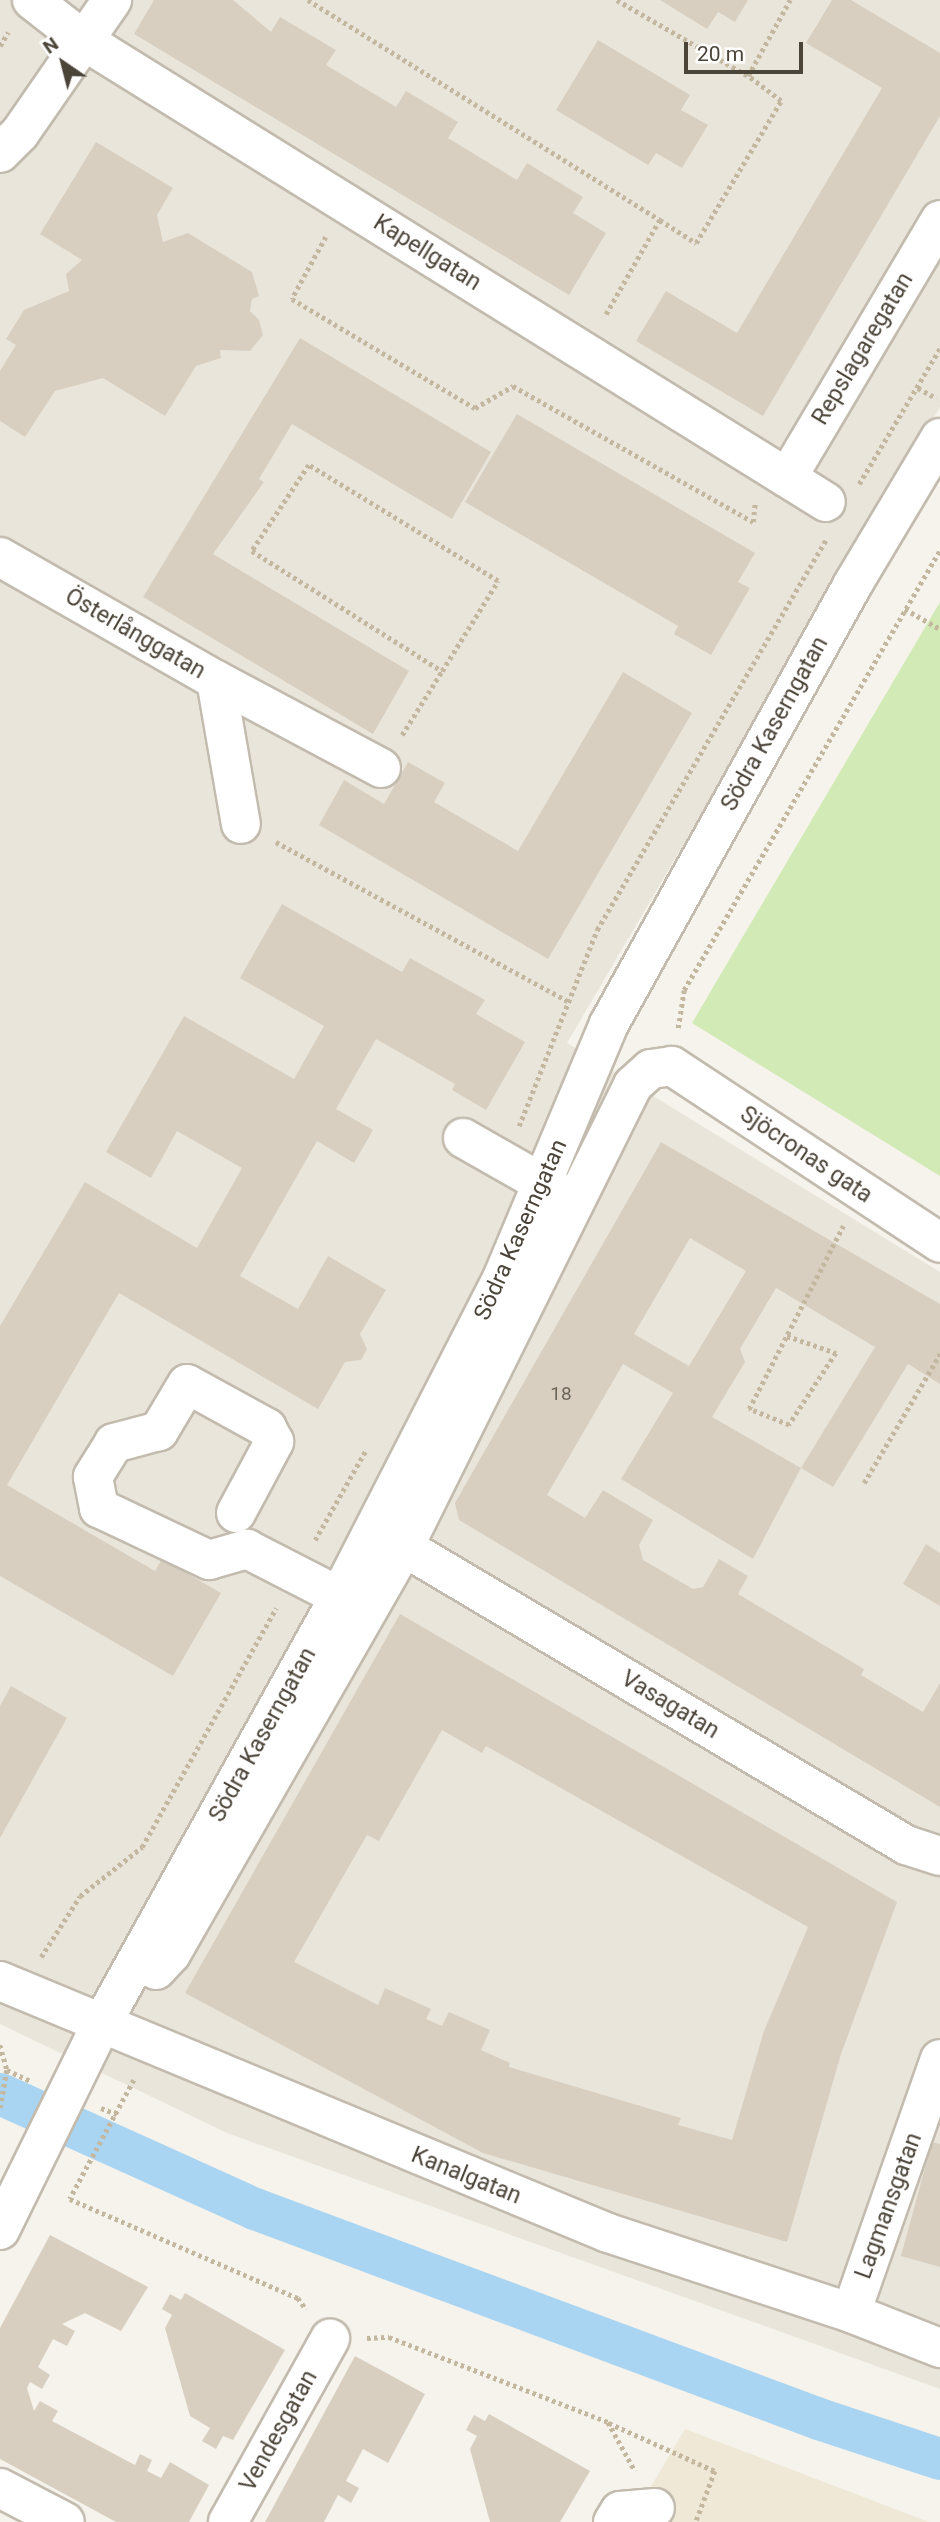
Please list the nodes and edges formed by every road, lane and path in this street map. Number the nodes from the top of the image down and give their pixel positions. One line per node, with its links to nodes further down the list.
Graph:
1 (32, 0): 6 (street, Kapellgatan)
2 (112, 0): 6 (street)
3 (308, 0): 10 (path)
4 (617, 0): 7 (path)
5 (790, 0): 7 (path)
6 (86, 42): 8 (street); 9 (street, Kapellgatan)
7 (748, 76): 10 (path)
8 (0, 153)
9 (345, 203): 12 (street, Kapellgatan); 16 (path)
10 (660, 220): 12 (path)
11 (940, 220): 16 (street, Repslagaregatan)
12 (586, 351): 16 (street, Kapellgatan)
13 (918, 388): 14 (path)
14 (940, 401)
15 (940, 438): 26 (street, Södra Kaserngatan)
16 (772, 469): 17 (street, Kapellgatan)
17 (826, 502)
18 (940, 550): 20 (path)
19 (0, 557): 23 (street, Österlånggatan)
20 (905, 609): 21 (path); 27 (path)
21 (940, 629)
22 (442, 671): 22 (path); 24 (path)
23 (216, 680): 24 (street); 25 (street, Österlånggatan)
24 (381, 768)
25 (241, 824): 26 (path)
26 (609, 1024): 30 (street, Södra Kaserngatan)
27 (672, 1066): 29 (street, Sjöcronas gata); 30 (street, Södra Kaserngatan)
28 (463, 1138): 30 (street)
29 (860, 1191): 31 (street, Sjöcronas gata); 32 (path)
30 (560, 1193): 36 (street, Södra Kaserngatan); 37 (street, Södra Kaserngatan)
31 (940, 1244)
32 (787, 1335): 32 (path)
33 (940, 1354): 34 (path)
34 (864, 1483)
35 (236, 1513): 37 (street)
36 (404, 1547): 37 (street, Södra Kaserngatan); 38 (street, Vasagatan)
37 (353, 1604): 40 (street, Södra Kaserngatan)
38 (940, 1856)
39 (0, 1981): 40 (street, Kanalgatan)
40 (102, 2023): 42 (street, Kanalgatan); 46 (street, Södra Kaserngatan)
41 (0, 2045): 44 (path)
42 (152, 2045): 45 (path); 47 (street, Kanalgatan)
43 (940, 2059): 47 (street, Lagmansgatan)
44 (0, 2109)
45 (79, 2181)
46 (4, 2216)
47 (851, 2312): 49 (street, Kanalgatan)
48 (330, 2339): 54 (street, Vendesgatan)
49 (940, 2348)
50 (608, 2422): 56 (path)
51 (0, 2488): 53 (street)
52 (655, 2508): 55 (street)
53 (65, 2522)
54 (228, 2522)
55 (613, 2522)
56 (696, 2522)

